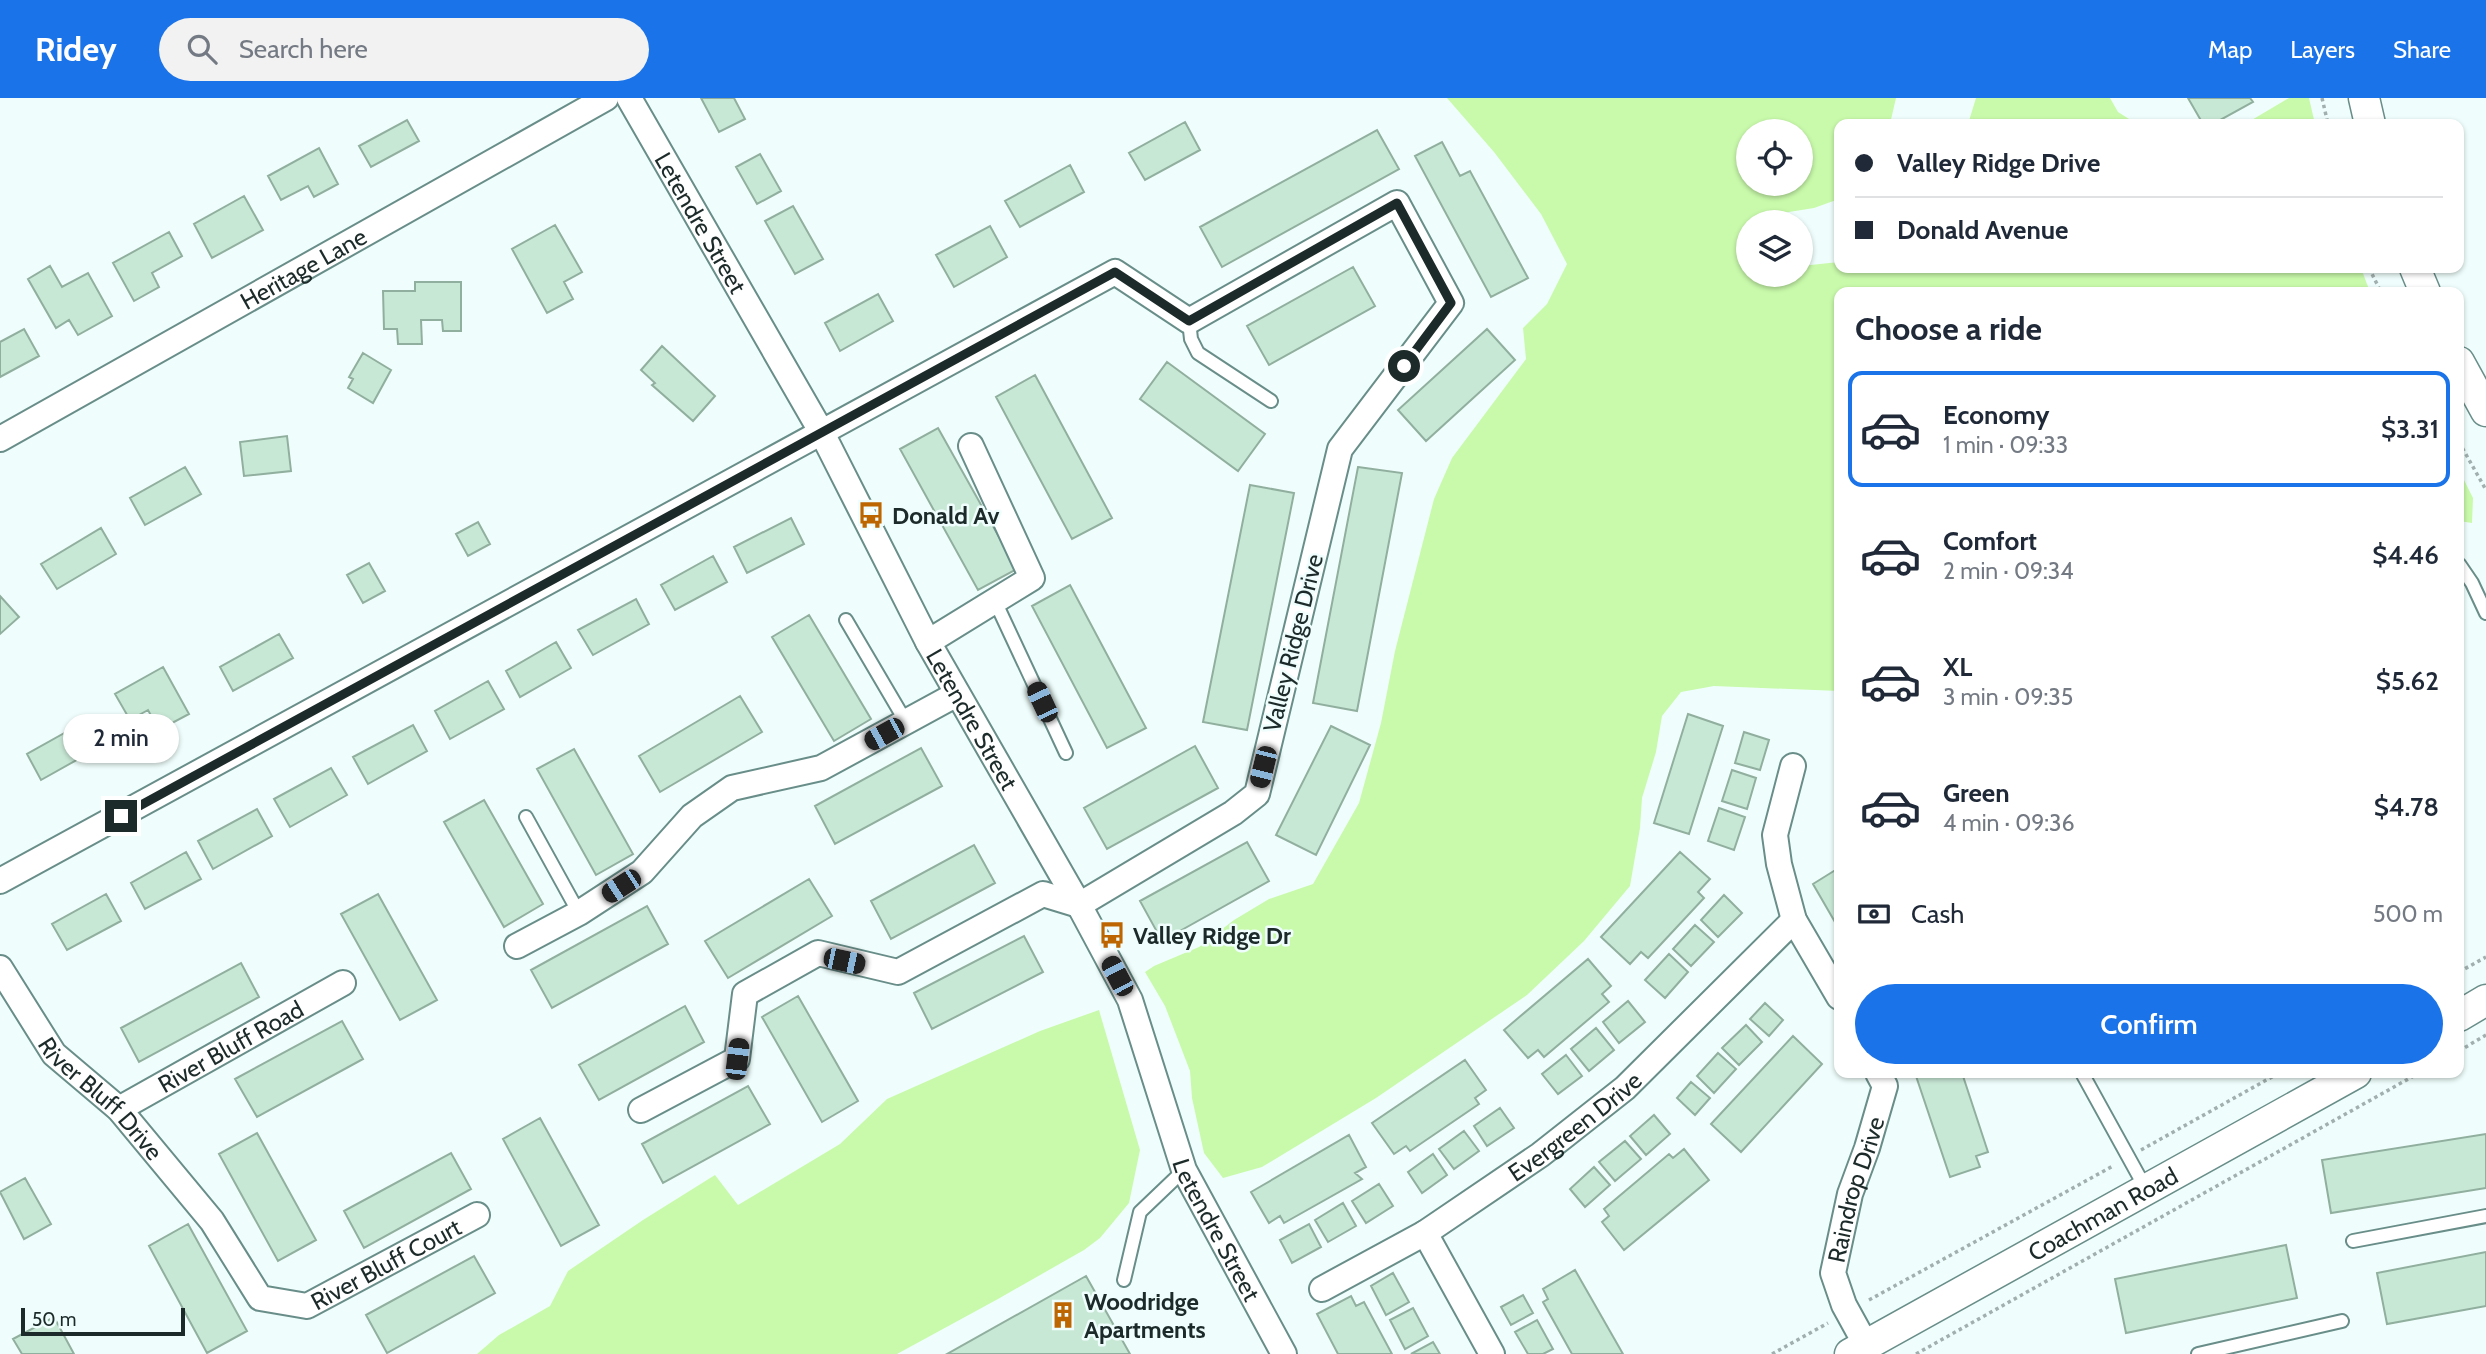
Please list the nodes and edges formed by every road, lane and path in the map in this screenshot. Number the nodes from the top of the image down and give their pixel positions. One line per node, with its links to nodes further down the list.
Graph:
1 (606, 98): 12 (street, Heritage Lane)
2 (629, 98): 11 (street, Letendre Street)
3 (2322, 98): 5 (path)
4 (2364, 98): 6 (street)
5 (2327, 119)
6 (2369, 119)
7 (1189, 321): 9 (lane); 11 (street); 27 (street, Valley Ridge Drive)
8 (2464, 371): 10 (street)
9 (1271, 401)
10 (2486, 411)
11 (822, 433): 20 (street, Letendre Street); 26 (street)
12 (0, 439)
13 (971, 446): 17 (street)
14 (2464, 451): 15 (path)
15 (2486, 490)
16 (2464, 571): 18 (lane)
17 (995, 601): 20 (street); 23 (lane)
18 (2486, 613)
19 (846, 620): 22 (lane)
20 (928, 642): 21 (street, Letendre Street)
21 (957, 694): 22 (street); 27 (street, Letendre Street)
22 (906, 722): 28 (street)
23 (1066, 753)
24 (1793, 766): 29 (street)
25 (526, 817): 28 (lane)
26 (0, 881)
27 (1079, 905): 46 (street); 48 (street, Letendre Street)
28 (579, 913): 30 (street)
29 (1794, 920): 35 (street); 53 (street, Evergreen Drive)
30 (517, 946)
31 (2486, 957): 33 (path)
32 (0, 968): 45 (street, River Bluff Drive)
33 (2464, 969)
34 (343, 984): 45 (street, River Bluff Road)
35 (1834, 988)
36 (2486, 1000): 37 (street)
37 (2464, 1013)
38 (2486, 1035): 39 (path)
39 (2464, 1048)
40 (1881, 1078): 57 (street, Raindrop Drive)
41 (2085, 1078): 47 (lane)
42 (2270, 1078): 47 (path)
43 (2347, 1078): 49 (street, Coachman Road)
44 (2410, 1078): 63 (path)
45 (119, 1108): 52 (street, River Bluff Drive)
46 (641, 1110)
47 (2128, 1157): 49 (lane); 57 (path)
48 (1184, 1170): 55 (lane); 60 (street, Letendre Street)
49 (2146, 1189): 59 (street, Coachman Road)
50 (477, 1215): 52 (street, River Bluff Court)
51 (2486, 1216): 54 (lane)
52 (212, 1221)
53 (1425, 1233): 56 (street, Evergreen Drive); 61 (street)
54 (2353, 1241)
55 (1124, 1280)
56 (1321, 1289)
57 (1848, 1312): 59 (street, Raindrop Drive); 62 (path)
58 (2342, 1321): 64 (lane)
59 (1858, 1350)
60 (1284, 1354)
61 (1492, 1354)
62 (1772, 1354)
63 (1916, 1354)
64 (2198, 1354)

